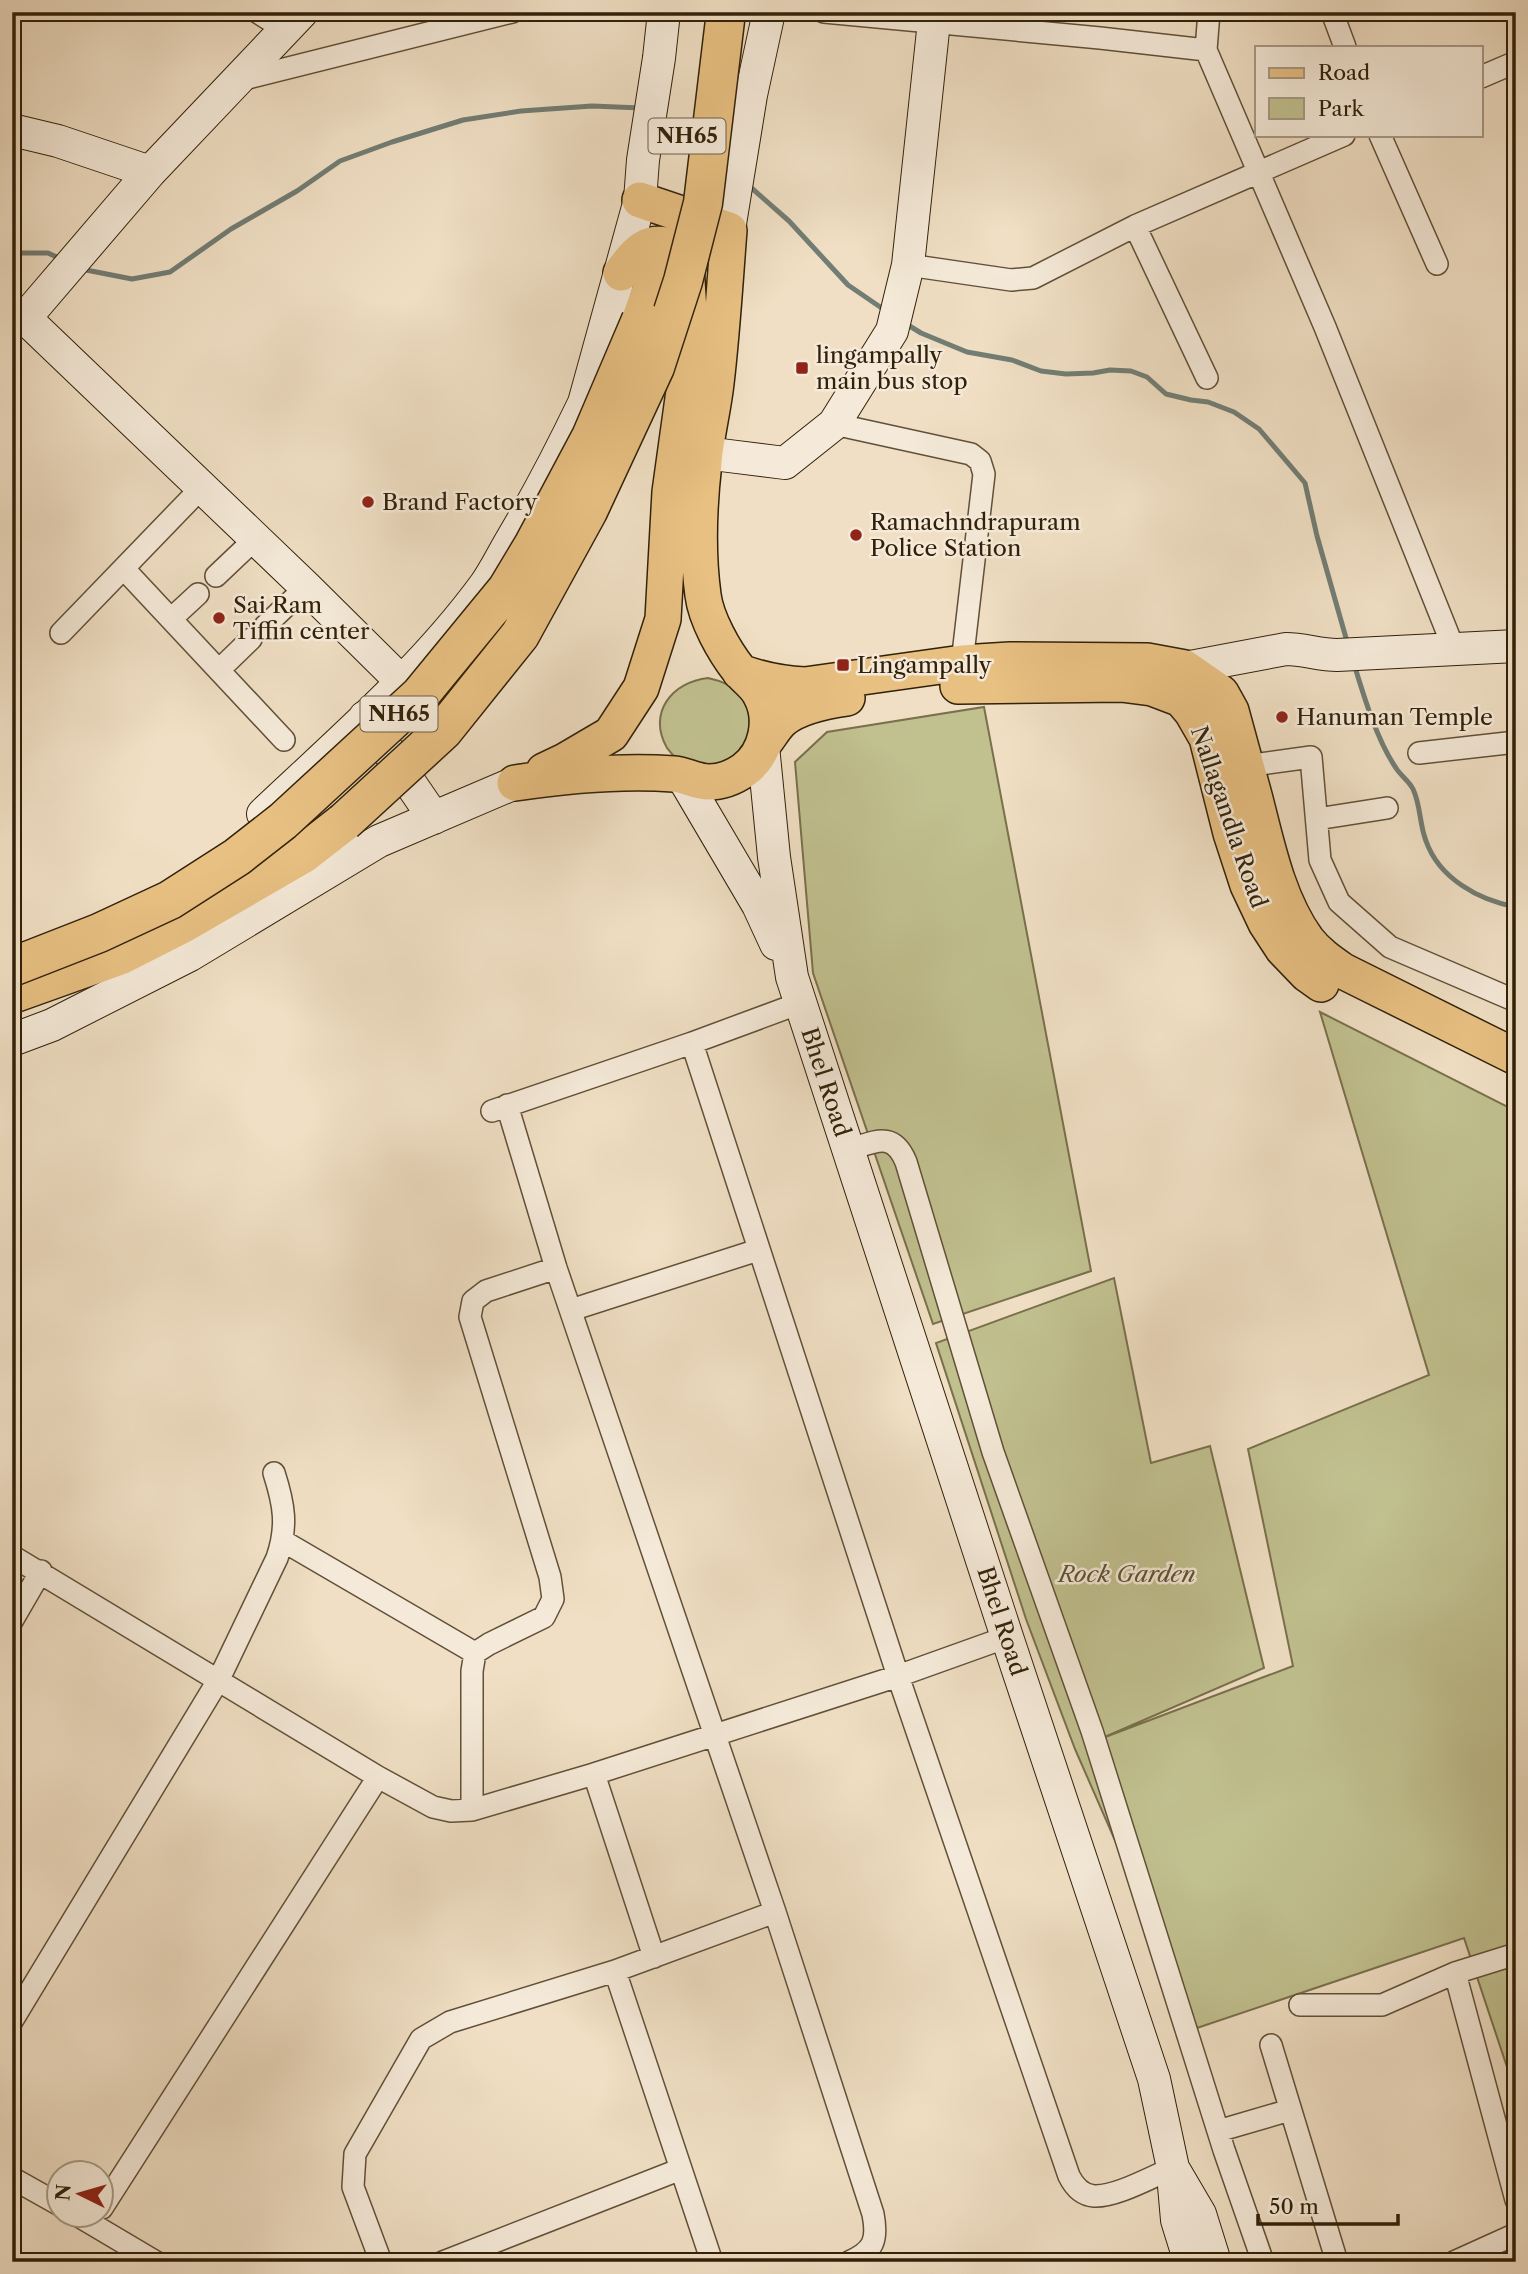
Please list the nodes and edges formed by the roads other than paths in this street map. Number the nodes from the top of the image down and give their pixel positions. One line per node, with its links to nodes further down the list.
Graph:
1 (257, 12): 11 (street)
2 (512, 12): 16 (street)
3 (664, 12): 22 (street)
4 (701, 12): 62 (highway, NH65, bridge)
5 (726, 12): 65 (highway, NH65, bridge)
6 (769, 12): 24 (street)
7 (824, 12): 10 (street)
8 (1209, 12): 13 (street)
9 (1332, 12): 12 (street)
10 (934, 17): 13 (street); 26 (street)
11 (294, 21): 16 (street)
12 (1345, 46)
13 (1206, 50): 20 (street)
14 (1516, 62): 15 (street)
15 (1482, 77)
16 (238, 80): 21 (street)
17 (12, 130): 21 (street)
18 (1342, 136): 20 (street)
19 (1380, 136): 25 (street)
20 (1259, 171): 23 (street); 43 (street)
21 (150, 172): 29 (street)
22 (640, 200): 24 (main road); 27 (street)
23 (1135, 226): 26 (street); 31 (street)
24 (729, 230): 28 (main road)
25 (1437, 264)
26 (907, 271): 32 (street)
27 (621, 273): 30 (main road); 49 (street)
28 (722, 319): 30 (main road); 33 (main road)
29 (18, 324): 34 (street)
30 (688, 364): 33 (main road)
31 (1207, 378)
32 (834, 424): 33 (street); 44 (street)
33 (691, 448): 46 (main road); 57 (main road)
34 (202, 487): 35 (street); 36 (street)
35 (255, 539): 37 (street); 38 (street)
36 (124, 569): 40 (street); 41 (street)
37 (216, 576)
38 (306, 587): 45 (street); 49 (street)
39 (198, 594): 40 (street)
40 (172, 619): 45 (street)
41 (61, 633)
42 (1516, 646): 43 (street)
43 (1454, 649): 48 (street)
44 (962, 663): 46 (main road); 47 (main road)
45 (219, 670): 51 (street)
46 (740, 672): 53 (main road)
47 (1149, 675): 48 (main road); 53 (main road); 63 (main road, Nallagandla Road)
48 (1197, 676): 55 (main road, Nallagandla Road)
49 (402, 682): 50 (street)
50 (365, 717): 59 (street); 61 (street)
51 (284, 740)
52 (1516, 742): 54 (street)
53 (764, 745): 56 (main road); 64 (street)
54 (1419, 753)
55 (1246, 766): 60 (street); 63 (main road, Nallagandla Road)
56 (682, 776): 57 (main road); 64 (street)
57 (515, 783): 59 (street)
58 (1387, 808): 60 (street)
59 (434, 818): 67 (street)
60 (1317, 819): 66 (street)
61 (12, 949)
62 (12, 967)
63 (1336, 981): 69 (main road, Nallagandla Road); 70 (main road, Nallagandla Road)
64 (796, 990): 68 (street); 71 (street, Bhel Road)
65 (12, 994)
66 (1516, 1001)
67 (12, 1040)
68 (692, 1043): 72 (street); 73 (street)
69 (1516, 1056)
70 (1516, 1078)
71 (848, 1150): 80 (street, Bhel Road); 97 (street)
72 (758, 1250): 74 (street); 82 (street)
73 (556, 1268): 74 (street); 81 (street)
74 (571, 1310): 84 (street)
75 (274, 1474): 76 (street)
76 (283, 1541): 81 (street); 83 (street)
77 (12, 1556): 78 (street)
78 (41, 1571): 79 (street); 83 (street)
79 (12, 1621)
80 (1007, 1637): 82 (street); 98 (street, Bhel Road)
81 (475, 1653): 87 (street)
82 (898, 1675): 84 (street); 98 (street)
83 (219, 1679): 86 (street); 94 (street)
84 (715, 1735): 85 (street); 88 (street)
85 (594, 1774): 87 (street); 90 (street)
86 (378, 1777): 87 (street); 100 (street)
87 (472, 1810)
88 (775, 1912): 90 (street); 111 (street)
89 (1516, 1954): 92 (street)
90 (654, 1956): 91 (street)
91 (615, 1971): 99 (street); 108 (street)
92 (1455, 1973): 93 (street); 103 (street)
93 (1300, 2005)
94 (12, 2021)
95 (1271, 2045): 96 (street)
96 (1290, 2110): 97 (street); 116 (street)
97 (1218, 2132): 115 (street)
98 (1172, 2168): 104 (street); 114 (street, Bhel Road)
99 (681, 2169): 109 (street); 110 (street)
100 (116, 2177)
101 (12, 2178): 102 (street)
102 (46, 2197)
103 (1516, 2200)
104 (1177, 2220): 112 (street); 113 (street)
105 (109, 2228): 107 (street)
106 (1516, 2234): 117 (street)
107 (156, 2262)
108 (381, 2262)
109 (443, 2262)
110 (712, 2262)
111 (849, 2262)
112 (1179, 2262)
113 (1190, 2262)
114 (1215, 2262)
115 (1264, 2262)
116 (1337, 2262)
117 (1454, 2262)

